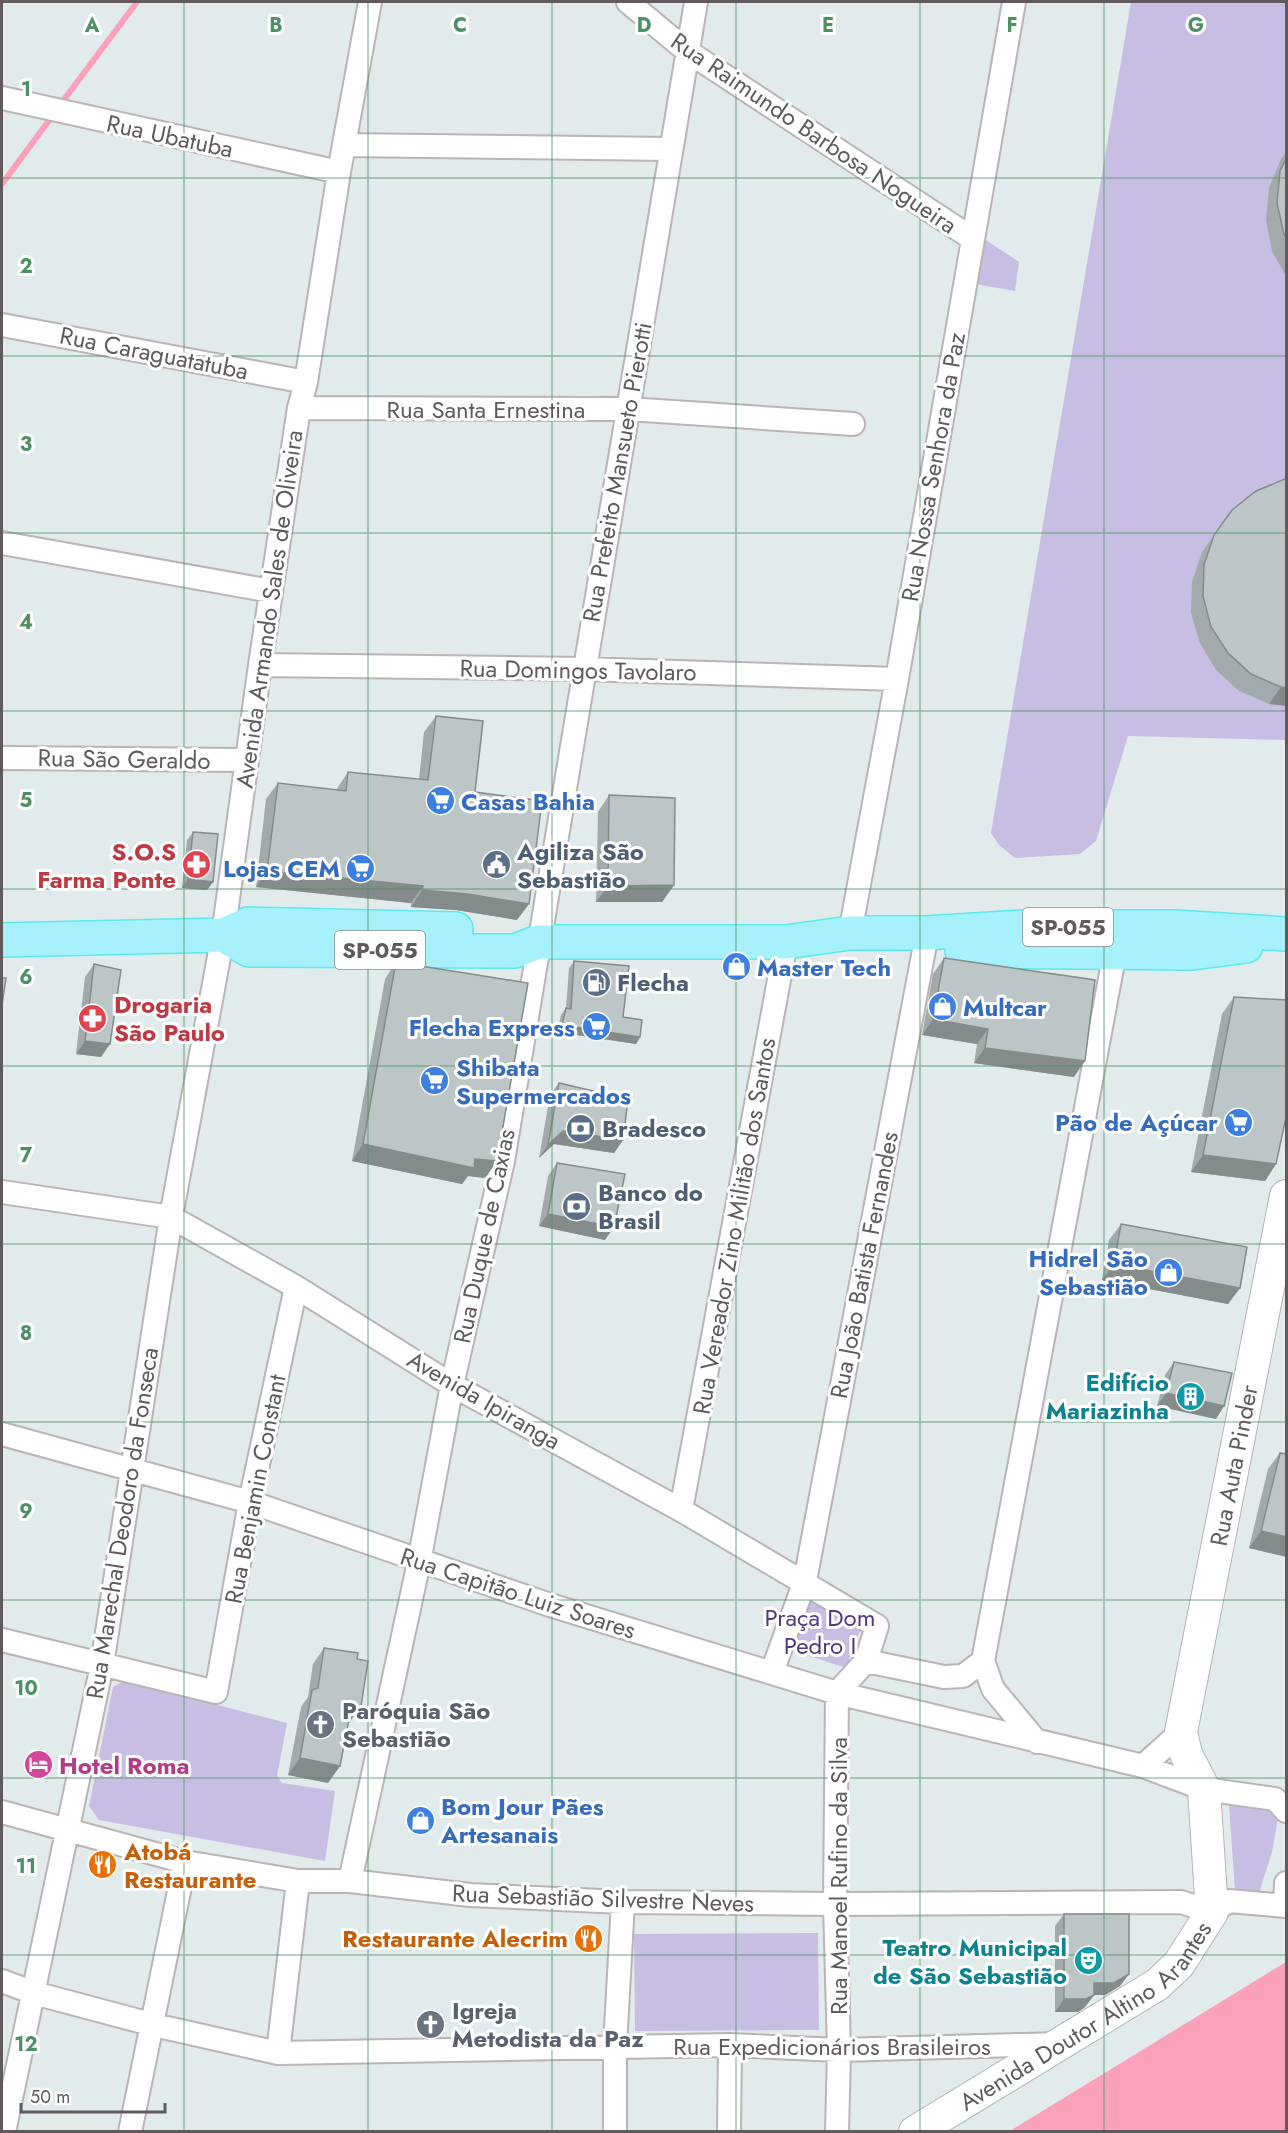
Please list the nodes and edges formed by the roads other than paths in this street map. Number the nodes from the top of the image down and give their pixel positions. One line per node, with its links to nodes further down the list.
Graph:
1 (370, 2): 7 (street, Avenida Armando Sales de Oliveira)
2 (628, 2): 5 (street, Rua Raimundo Barbosa Nogueira)
3 (696, 2): 5 (street, Rua Prefeito Mansueto Pierotti)
4 (1014, 2): 10 (street, Rua Nossa Senhora da Paz)
5 (687, 51): 8 (street, Rua Prefeito Mansueto Pierotti); 10 (street, Rua Raimundo Barbosa Nogueira)
6 (2, 98): 9 (street, Rua Ubatuba)
7 (344, 145): 8 (street); 9 (street, Avenida Armando Sales de Oliveira)
8 (670, 149): 14 (street, Rua Prefeito Mansueto Pierotti)
9 (339, 172): 12 (street, Avenida Armando Sales de Oliveira)
10 (973, 240): 20 (street, Rua Nossa Senhora da Paz)
11 (2, 325): 12 (street, Rua Caraguatatuba)
12 (306, 382): 13 (street, Avenida Armando Sales de Oliveira)
13 (299, 408): 14 (street, Rua Santa Ernestina); 17 (street, Avenida Armando Sales de Oliveira)
14 (628, 409): 15 (street, Rua Santa Ernestina); 19 (street, Rua Prefeito Mansueto Pierotti)
15 (853, 423)
16 (2, 543): 17 (street)
17 (271, 591): 18 (street, Avenida Armando Sales de Oliveira)
18 (260, 665): 19 (street, Rua Domingos Tavolaro); 22 (street, Avenida Armando Sales de Oliveira)
19 (583, 669): 20 (street, Rua Domingos Tavolaro); 28 (street, Rua Prefeito Mansueto Pierotti)
20 (897, 679): 24 (street, Rua Nossa Senhora da Paz)
21 (2, 758): 22 (street, Rua São Geraldo)
22 (246, 760): 26 (street, Avenida Armando Sales de Oliveira)
23 (1174, 927): 24 (main road, SP-055); 25 (main road, SP-055); 32 (street)
24 (850, 933): 29 (main road, SP-055)
25 (1287, 934)
26 (223, 935): 27 (main road); 28 (main road); 35 (street, Avenida Armando Sales de Oliveira)
27 (2, 940)
28 (538, 942): 29 (main road, SP-055); 37 (street, Rua Duque de Caxias)
29 (786, 942): 31 (main road, SP-055); 41 (street, Rua Vereador Zino Militão dos Santos)
30 (1287, 942): 32 (main road, SP-055)
31 (924, 950): 32 (main road, SP-055); 43 (street, Rua João Batista Fernandes)
32 (1115, 952): 46 (street)
33 (2, 1192): 35 (street, Avenida Ipiranga)
34 (1287, 1196): 50 (main road, Rua Auta Pinder)
35 (171, 1217): 36 (street, Avenida Ipiranga); 39 (street, Rua Marechal Deodoro da Fonseca)
36 (296, 1287): 37 (street, Avenida Ipiranga); 40 (street, Rua Benjamin Constant)
37 (452, 1385): 41 (street, Avenida Ipiranga); 42 (street, Rua Duque de Caxias)
38 (2, 1434): 39 (street, Rua Capitão Luiz Soares)
39 (133, 1472): 40 (street, Rua Capitão Luiz Soares); 47 (street, Rua Marechal Deodoro da Fonseca)
40 (250, 1502): 42 (street, Rua Capitão Luiz Soares); 47 (street, Rua Benjamin Constant)
41 (681, 1510): 43 (street, Avenida Ipiranga)
42 (419, 1562): 48 (street, Rua Capitão Luiz Soares); 59 (street, Rua Duque de Caxias)
43 (804, 1581): 45 (street, Avenida Ipiranga); 48 (street, Rua João Batista Fernandes)
44 (2, 1640): 47 (street)
45 (866, 1661): 46 (street); 49 (street, Avenida Ipiranga)
46 (983, 1661): 51 (street)
47 (102, 1665): 56 (street, Rua Marechal Deodoro da Fonseca)
48 (772, 1672): 49 (street, Rua Capitão Luiz Soares)
49 (837, 1693): 51 (street, Rua Capitão Luiz Soares); 62 (street, Rua Manoel Rufino da Silva)
50 (1180, 1732): 52 (street); 53 (main road, Avenida Doutor Altino Arantes)
51 (1037, 1742): 52 (street, Rua Capitão Luiz Soares)
52 (1143, 1766): 53 (street, Rua Capitão Luiz Soares)
53 (1204, 1789): 54 (street, Rua Capitão Luiz Soares); 64 (main road, Avenida Doutor Altino Arantes)
54 (1287, 1811)
55 (2, 1812): 56 (street, Rua Sebastião Silvestre Neves)
56 (68, 1829): 57 (street, Rua Sebastião Silvestre Neves); 66 (street, Rua Marechal Deodoro da Fonseca)
57 (185, 1862): 58 (street, Rua Sebastião Silvestre Neves); 67 (street)
58 (298, 1881): 59 (street, Rua Sebastião Silvestre Neves); 72 (street)
59 (350, 1881): 61 (street, Rua Sebastião Silvestre Neves)
60 (1287, 1883): 63 (street)
61 (623, 1902): 62 (street, Rua Sebastião Silvestre Neves); 70 (street)
62 (835, 1904): 64 (street, Rua Sebastião Silvestre Neves); 71 (street, Rua Manoel Rufino da Silva)
63 (1286, 1906): 64 (street)
64 (1212, 1912): 68 (main road, Avenida Doutor Altino Arantes)
65 (2, 1980): 66 (street, Rua Expedicionários Brasileiros)
66 (34, 1993): 67 (street, Rua Expedicionários Brasileiros); 73 (street, Rua Marechal Deodoro da Fonseca)
67 (154, 2025): 72 (street, Rua Expedicionários Brasileiros); 74 (street)
68 (1060, 2044): 71 (street, Rua Expedicionários Brasileiros); 78 (main road, Avenida Doutor Altino Arantes)
69 (730, 2045): 70 (street, Rua Expedicionários Brasileiros); 71 (street, Rua Expedicionários Brasileiros); 76 (street)
70 (615, 2046): 72 (street, Rua Expedicionários Brasileiros); 75 (street)
71 (839, 2050): 77 (street, Rua Manoel Rufino da Silva)
72 (278, 2053)
73 (4, 2132)
74 (130, 2132)
75 (615, 2132)
76 (729, 2132)
77 (837, 2132)
78 (915, 2132)

